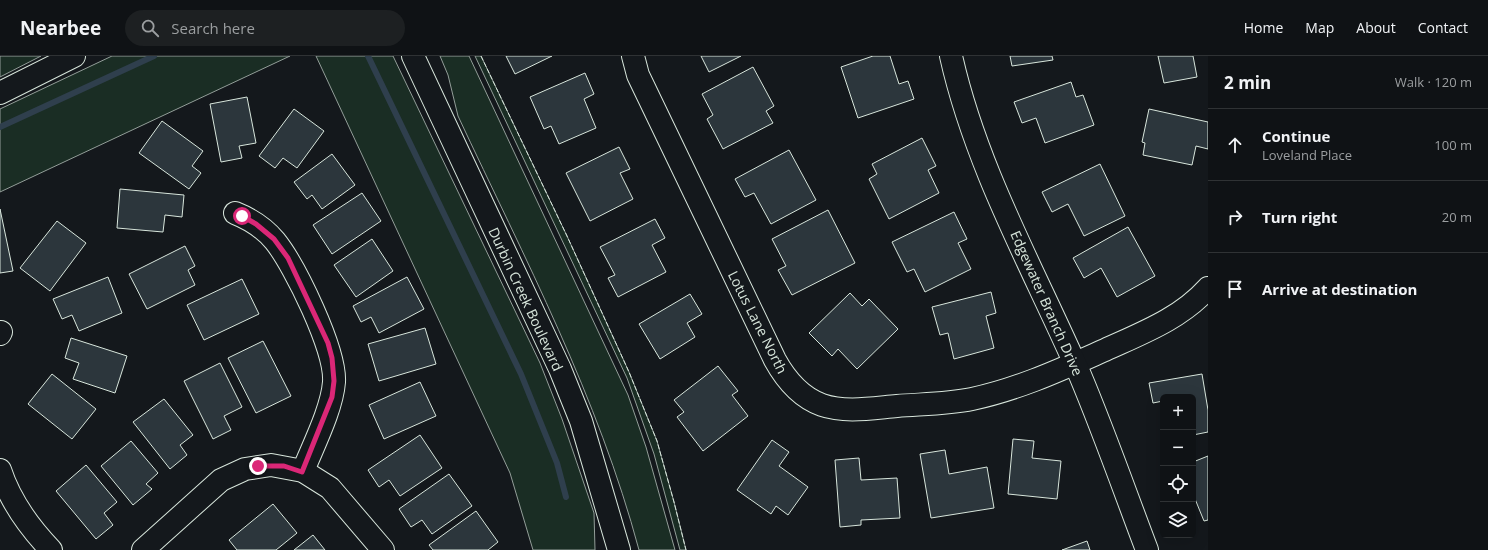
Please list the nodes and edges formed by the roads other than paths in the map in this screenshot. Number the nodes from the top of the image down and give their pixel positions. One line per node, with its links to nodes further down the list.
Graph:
1 (74, 56): 5 (street)
2 (413, 56): 14 (street, Durbin Creek Boulevard)
3 (633, 56): 8 (street, Lotus Lane North)
4 (952, 56): 8 (street, Edgewater Branch Drive)
5 (0, 93)
6 (235, 213): 10 (street)
7 (1208, 288): 8 (street, Lotus Lane North)
8 (1074, 364): 15 (street, Edgewater Branch Drive)
9 (0, 470): 11 (street)
10 (302, 472): 12 (street); 13 (street)
11 (51, 550)
12 (143, 550)
13 (383, 550)
14 (620, 550)
15 (1147, 550)

